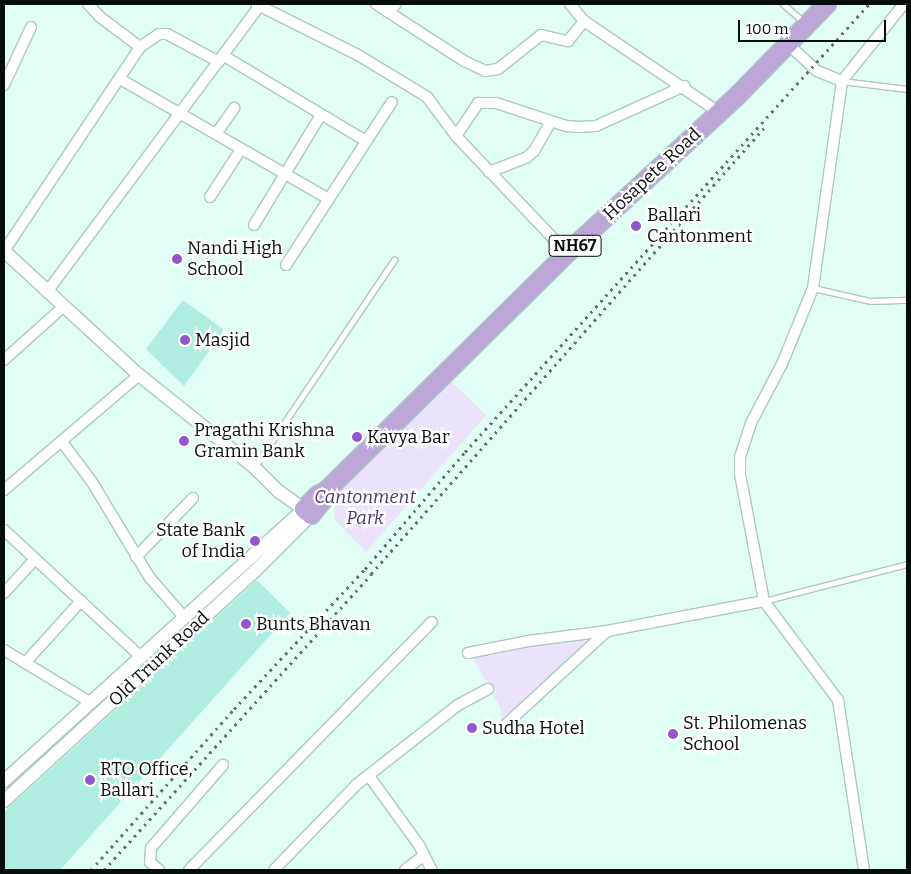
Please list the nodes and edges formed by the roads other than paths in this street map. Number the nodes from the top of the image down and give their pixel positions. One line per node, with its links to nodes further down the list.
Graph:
1 (88, 4): 14 (street)
2 (259, 4): 15 (street); 28 (street)
3 (376, 4): 9 (street)
4 (396, 4): 9 (street)
5 (570, 4): 10 (street)
6 (783, 4): 11 (lane)
7 (827, 4): 11 (highway, Hosapete Road / NH67)
8 (904, 4): 17 (street)
9 (388, 12): 10 (street)
10 (584, 21): 19 (street)
11 (807, 25): 13 (highway, Hosapete Road / NH67)
12 (30, 27): 18 (street)
13 (789, 45): 17 (street); 24 (highway, Hosapete Road / NH67)
14 (140, 47): 15 (street); 16 (street)
15 (221, 59): 23 (street); 25 (street)
16 (120, 79): 23 (street); 36 (street)
17 (842, 81): 20 (lane); 40 (street)
18 (4, 84)
19 (684, 86): 24 (street); 26 (street)
20 (907, 88)
21 (392, 102): 29 (street)
22 (234, 108): 27 (street)
23 (178, 112): 27 (street); 41 (street)
24 (720, 113): 37 (highway, Hosapete Road / NH67)
25 (321, 114): 29 (street); 32 (street)
26 (551, 121): 28 (street); 31 (street)
27 (216, 134): 30 (street)
28 (456, 136): 31 (street)
29 (366, 141): 34 (street)
30 (241, 149): 32 (street); 33 (street)
31 (489, 172): 37 (street)
32 (285, 174): 34 (street); 35 (street)
33 (210, 197)
34 (328, 199): 39 (street)
35 (254, 225)
36 (4, 251): 41 (street)
37 (567, 253): 50 (highway, Hosapete Road / NH67)
38 (394, 260): 47 (lane)
39 (286, 265)
40 (813, 288): 42 (lane); 56 (street)
41 (47, 292): 43 (street)
42 (907, 300)
43 (63, 307): 44 (street); 45 (street)
44 (4, 360)
45 (139, 374): 46 (street); 47 (street)
46 (62, 442): 48 (street); 52 (street)
47 (254, 467): 50 (street)
48 (4, 490)
49 (193, 498): 52 (street)
50 (308, 512): 58 (street, Old Trunk Road); 72 (street, Old Trunk Road)
51 (4, 530): 53 (street)
52 (136, 557): 58 (street)
53 (35, 559): 55 (street); 57 (street)
54 (907, 564): 56 (lane)
55 (4, 593)
56 (764, 600): 60 (street); 80 (street)
57 (81, 601): 63 (street); 64 (street)
58 (184, 617): 63 (street, Old Trunk Road)
59 (432, 622): 76 (street)
60 (607, 631): 62 (street); 67 (street)
61 (4, 650): 64 (street)
62 (468, 653)
63 (141, 657): 66 (street, Old Trunk Road)
64 (25, 663): 66 (street)
65 (488, 689): 70 (street)
66 (90, 702): 69 (street, Old Trunk Road)
67 (502, 728)
68 (223, 765): 75 (street)
69 (15, 770): 71 (street, Old Trunk Road); 72 (street)
70 (369, 776): 74 (street); 77 (street)
71 (4, 781)
72 (24, 782): 73 (street, Old Trunk Road)
73 (4, 801)
74 (424, 855): 78 (street); 79 (street)
75 (159, 870)
76 (189, 870)
77 (274, 870)
78 (405, 870)
79 (432, 870)
80 (864, 870)

